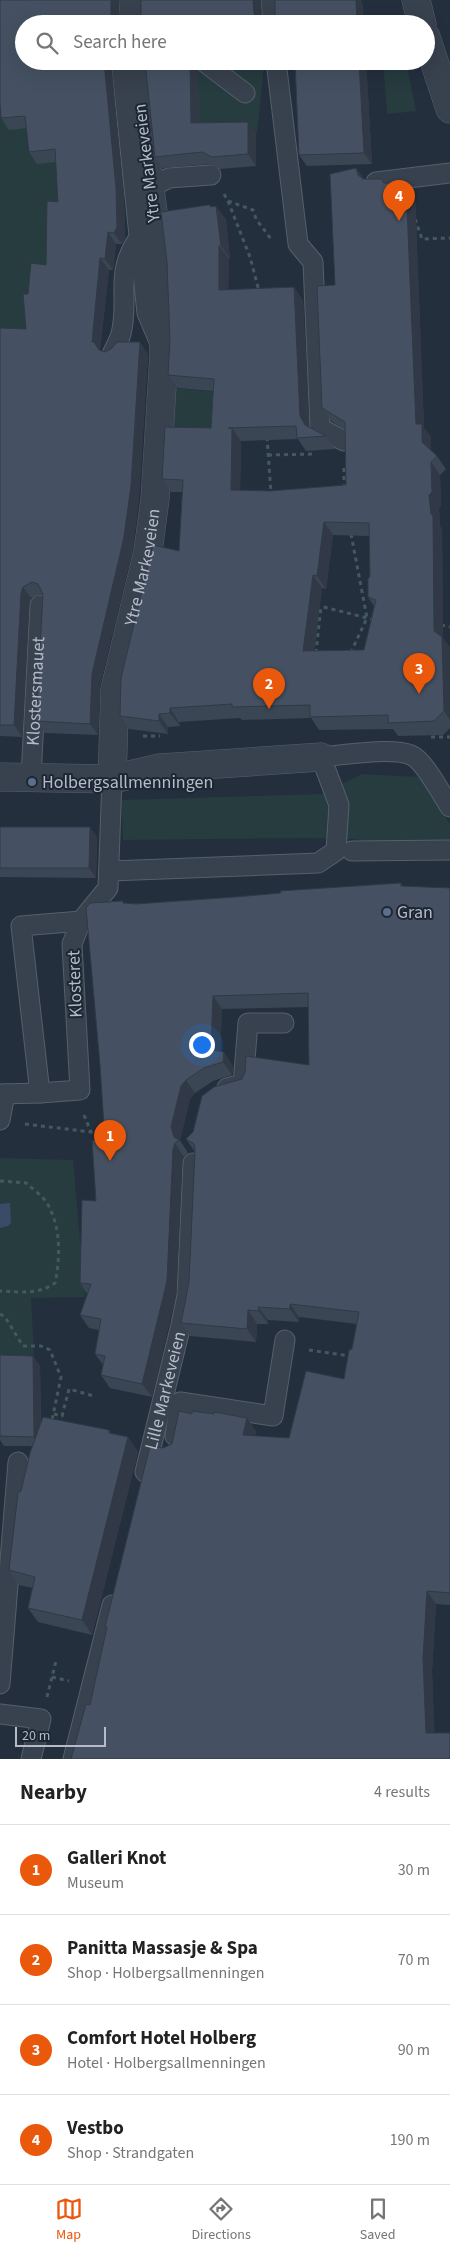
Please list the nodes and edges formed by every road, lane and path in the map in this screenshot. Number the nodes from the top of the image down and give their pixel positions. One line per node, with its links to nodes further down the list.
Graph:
1 (120, 0): 5 (lane)
2 (133, 0): 6 (street)
3 (270, 0): 7 (lane)
4 (416, 0): 8 (street)
5 (121, 15)
6 (134, 15)
7 (272, 15)
8 (420, 15)
9 (435, 64): 15 (street)
10 (123, 70): 24 (lane, Ytre Markeveien)
11 (138, 70): 19 (street, Ytre Markeveien)
12 (215, 70): 14 (lane)
13 (277, 70): 30 (lane)
14 (245, 93)
15 (450, 109)
16 (450, 173): 18 (lane)
17 (211, 175): 19 (lane)
18 (376, 182)
19 (149, 188): 28 (street, Ytre Markeveien)
20 (228, 201): 26 (path)
21 (239, 204): 25 (path)
22 (415, 219): 23 (path)
23 (450, 238)
24 (138, 239): 27 (lane, Ytre Markeveien); 28 (lane, Ytre Markeveien)
25 (272, 240)
26 (260, 297)
27 (113, 352)
28 (164, 354): 50 (street, Ytre Markeveien)
29 (266, 432): 32 (path)
30 (344, 448): 33 (path)
31 (302, 454): 32 (path)
32 (268, 455): 34 (path)
33 (344, 492)
34 (279, 496)
35 (351, 531): 39 (path)
36 (312, 604): 38 (path)
37 (40, 605): 49 (lane, Klostersmauet)
38 (321, 606): 39 (path); 43 (path)
39 (367, 618): 40 (path); 44 (path)
40 (383, 623)
41 (439, 625): 42 (path)
42 (450, 627)
43 (316, 655)
44 (350, 656)
45 (429, 737): 46 (path)
46 (450, 737)
47 (321, 757): 50 (street); 51 (lane); 54 (lane)
48 (0, 777): 49 (street)
49 (30, 777): 50 (street)
50 (112, 779): 54 (lane, Klosteret)
51 (450, 807)
52 (450, 850): 53 (lane)
53 (352, 851)
54 (110, 871): 55 (lane, Klosteret)
55 (81, 921): 57 (lane, Klosteret); 58 (lane)
56 (284, 1023): 60 (lane)
57 (80, 1090): 58 (lane); 62 (path)
58 (40, 1093): 59 (lane)
59 (2, 1094): 61 (lane)
60 (213, 1094)
61 (9, 1121): 62 (path)
62 (91, 1132): 63 (path)
63 (113, 1141)
64 (191, 1158): 73 (lane, Lille Markeveien)
65 (0, 1180): 66 (path)
66 (0, 1291)
67 (0, 1314): 71 (path)
68 (284, 1343): 69 (path); 73 (lane)
69 (354, 1356)
70 (94, 1396): 71 (path)
71 (54, 1414): 72 (path)
72 (51, 1422)
73 (152, 1447): 75 (lane, Lille Markeveien)
74 (18, 1462): 80 (lane)
75 (140, 1492)
76 (117, 1587): 84 (lane)
77 (56, 1661): 78 (path)
78 (52, 1676): 79 (path); 82 (path)
79 (60, 1679)
80 (0, 1684)
81 (0, 1714): 82 (lane)
82 (41, 1719): 83 (lane)
83 (32, 1759)
84 (73, 1759)

